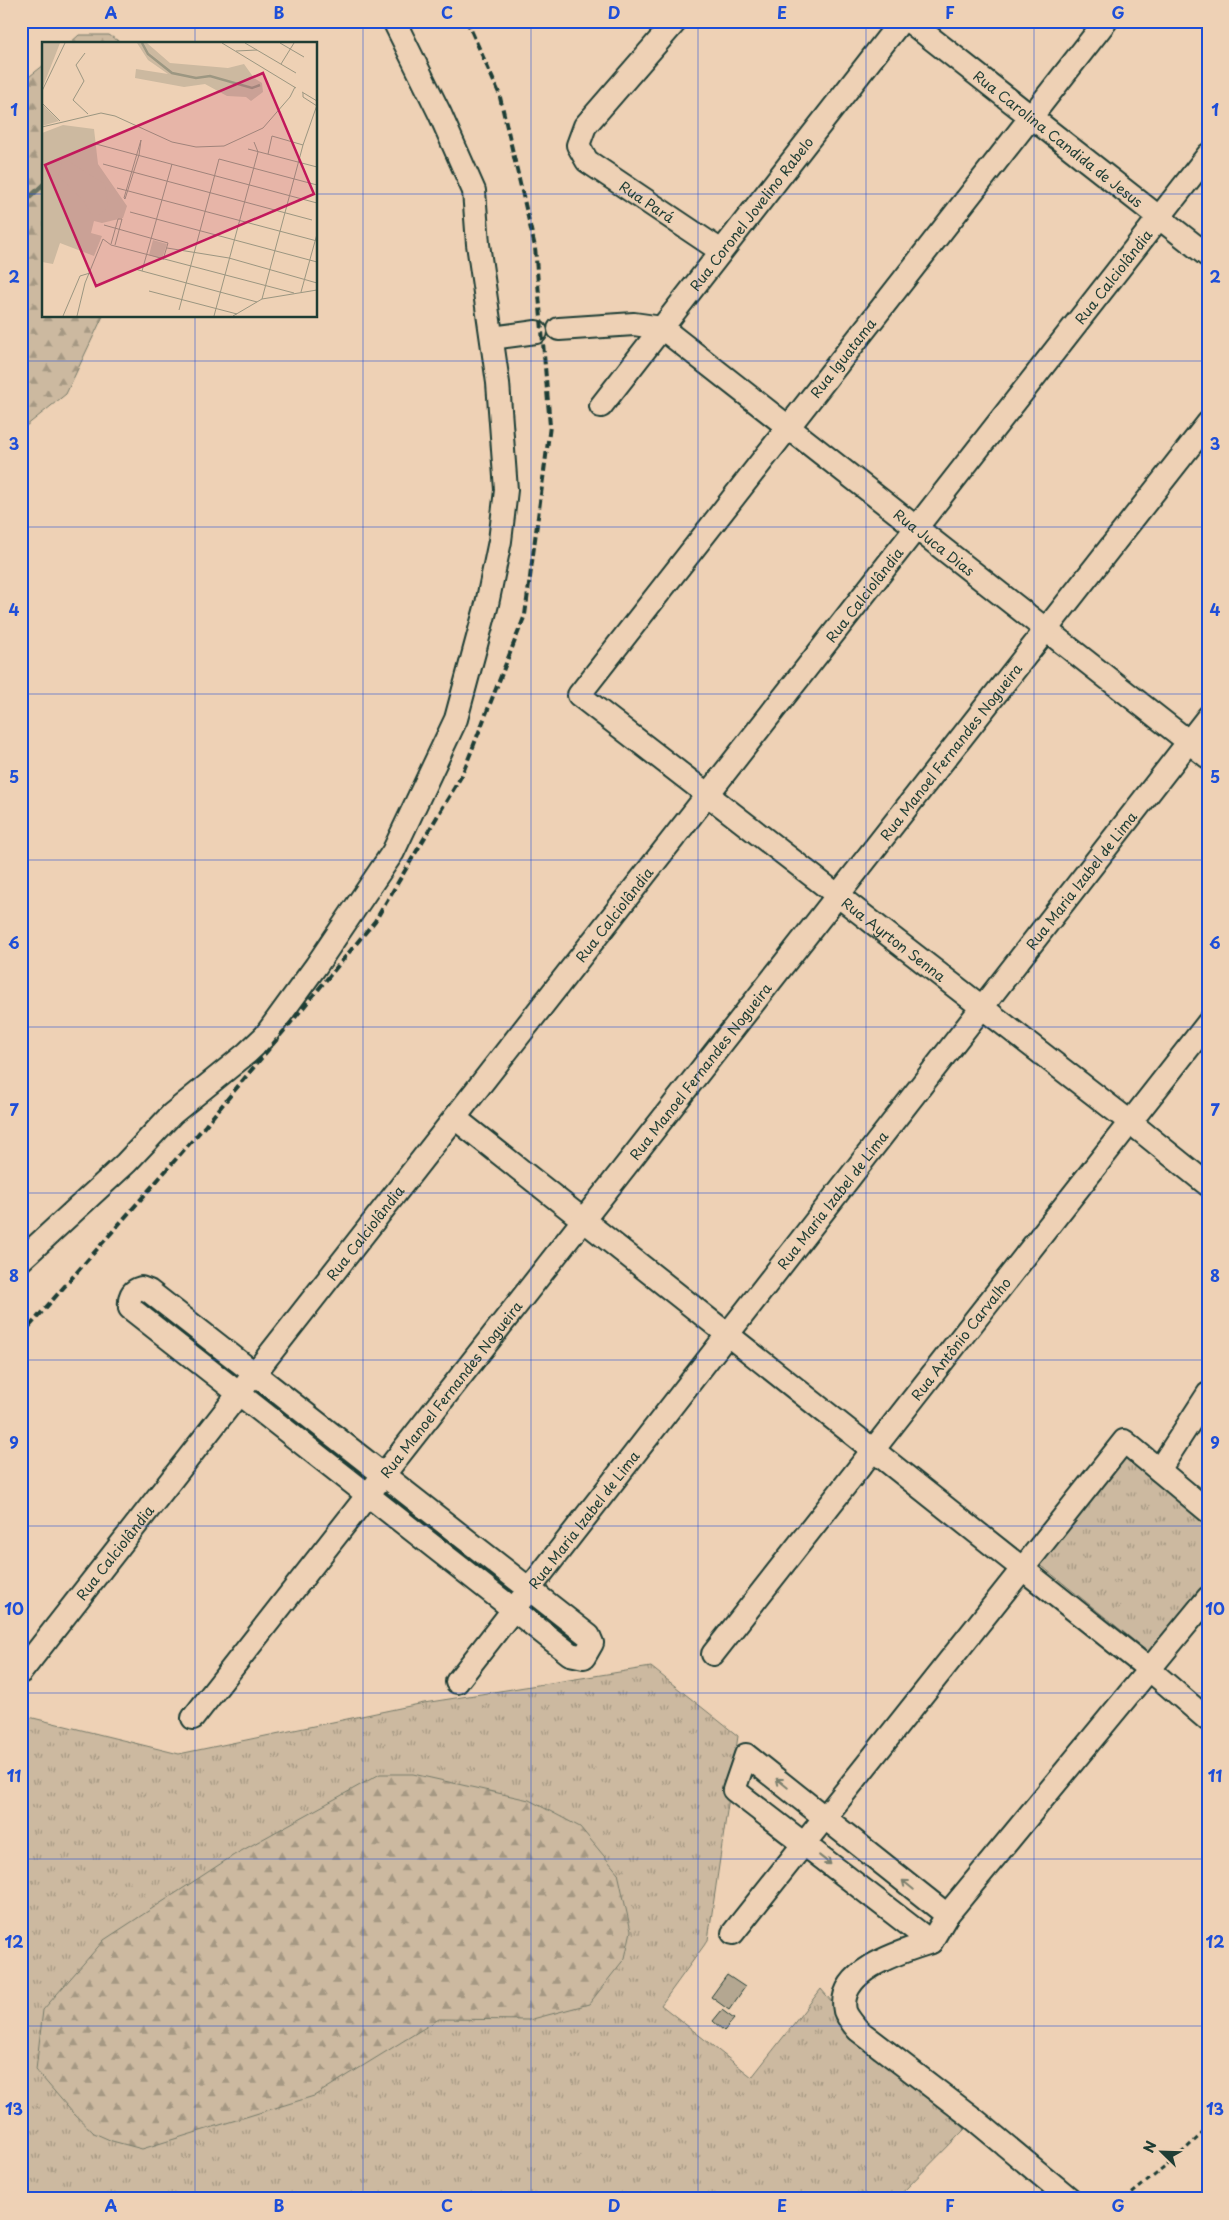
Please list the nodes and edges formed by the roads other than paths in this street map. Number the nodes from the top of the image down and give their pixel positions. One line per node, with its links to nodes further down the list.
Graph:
1 (394, 21): 14 (street)
2 (676, 21): 9 (street, Rua Pará)
3 (901, 21): 9 (street, Rua Coronel Jovelino Rabelo)
4 (909, 21): 6 (street, Rua Carolina Candida de Jesus)
5 (1106, 21): 6 (street, Rua Iguatama)
6 (1031, 117): 8 (street, Rua Carolina Candida de Jesus); 17 (street, Rua Iguatama)
7 (1208, 155): 8 (street, Rua Calciolândia)
8 (1159, 218): 10 (street, Rua Carolina Candida de Jesus); 18 (street, Rua Calciolândia)
9 (721, 252): 11 (street, Rua Coronel Jovelino Rabelo)
10 (1208, 256)
11 (662, 328): 12 (street); 15 (street, Rua Coronel Jovelino Rabelo); 17 (street, Rua Juca Dias)
12 (559, 329)
13 (536, 332): 14 (street)
14 (492, 338): 32 (street)
15 (600, 406)
16 (1208, 423): 19 (street, Rua Manoel Fernandes Nogueira)
17 (788, 428): 18 (street, Rua Juca Dias); 20 (street, Rua Iguatama)
18 (916, 528): 19 (street, Rua Juca Dias); 24 (street, Rua Calciolândia)
19 (1046, 630): 22 (street, Rua Juca Dias); 25 (street, Rua Manoel Fernandes Nogueira)
20 (579, 694): 24 (street, Rua Ayrton Senna)
21 (1208, 716): 22 (street, Rua Maria Izabel de Lima)
22 (1188, 742): 23 (street, Rua Juca Dias); 26 (street, Rua Maria Izabel de Lima)
23 (1208, 757)
24 (708, 794): 25 (street, Rua Ayrton Senna); 28 (street, Rua Calciolândia)
25 (837, 895): 26 (street, Rua Ayrton Senna); 31 (street, Rua Manoel Fernandes Nogueira)
26 (982, 1007): 29 (street, Rua Ayrton Senna); 33 (street, Rua Maria Izabel de Lima)
27 (1208, 1023): 29 (street, Rua Antônio Carvalho)
28 (455, 1118): 31 (street); 34 (street, Rua Calciolândia)
29 (1130, 1122): 30 (street, Rua Ayrton Senna); 37 (street, Rua Antônio Carvalho)
30 (1208, 1185)
31 (583, 1220): 33 (street); 39 (street, Rua Manoel Fernandes Nogueira)
32 (21, 1260)
33 (727, 1334): 37 (street); 43 (street, Rua Maria Izabel de Lima)
34 (255, 1372): 35 (street, Rua Calciolândia); 35 (street); 39 (street)
35 (239, 1393): 40 (street); 48 (street, Rua Calciolândia)
36 (1208, 1394): 38 (street)
37 (873, 1450): 42 (street); 46 (street, Rua Antônio Carvalho)
38 (1159, 1470): 41 (street); 42 (street)
39 (384, 1474): 40 (street, Rua Manoel Fernandes Nogueira); 43 (street)
40 (368, 1495): 45 (street); 50 (street, Rua Manoel Fernandes Nogueira)
41 (1208, 1511)
42 (1023, 1569): 47 (street); 52 (street)
43 (529, 1589): 45 (street, Rua Maria Izabel de Lima); 45 (street)
44 (1208, 1598): 47 (street)
45 (513, 1609): 49 (street, Rua Maria Izabel de Lima)
46 (713, 1654)
47 (1150, 1670): 51 (street); 54 (street)
48 (21, 1672)
49 (457, 1682)
50 (193, 1718)
51 (1208, 1720)
52 (825, 1818): 53 (street); 53 (street, one-way to 53); 54 (street, one-way to 52)
53 (804, 1844): 55 (street); 56 (street, one-way to 56)
54 (946, 1915): 56 (street)
55 (733, 1933)
56 (931, 1942): 57 (street)
57 (1070, 2199)

